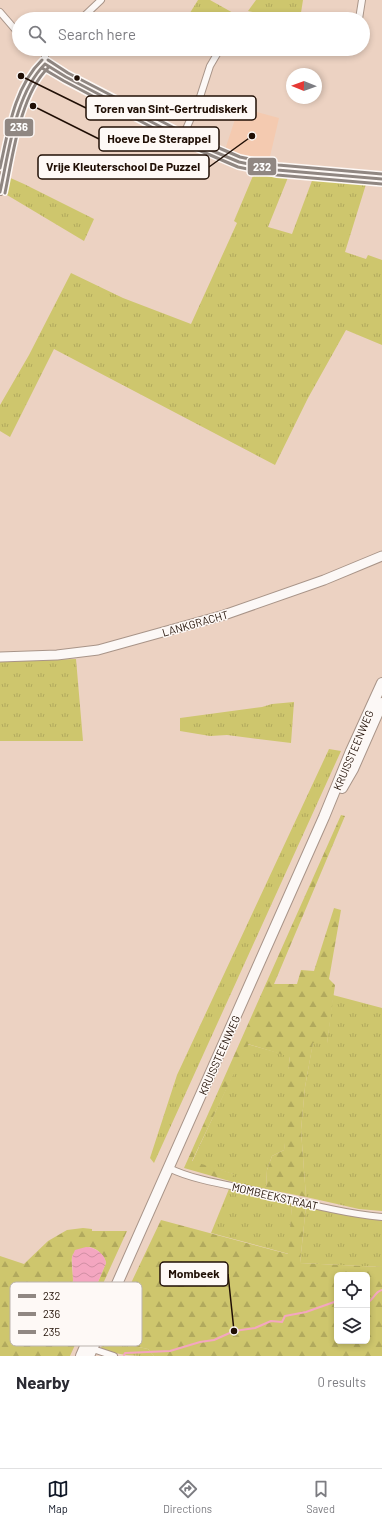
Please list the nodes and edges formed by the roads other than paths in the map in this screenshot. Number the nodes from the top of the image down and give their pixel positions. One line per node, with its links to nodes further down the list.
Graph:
1 (101, 0): 4 (street)
2 (362, 0): 5 (street)
3 (0, 12): 6 (street)
4 (88, 12)
5 (359, 12)
6 (12, 26)
7 (47, 56): 9 (street)
8 (216, 56): 10 (street)
9 (45, 64): 10 (street); 12 (street)
10 (182, 138): 11 (street)
11 (382, 178)
12 (0, 192)
13 (382, 556): 14 (street, LANKGRACHT)
14 (0, 657)
15 (382, 684): 17 (main road, KRUISSTEENWEG)
16 (382, 702): 17 (main road, KRUISSTEENWEG)
17 (324, 817): 18 (main road, KRUISSTEENWEG)
18 (169, 1168): 19 (street, MOMBEEKSTRAAT); 20 (main road, KRUISSTEENWEG)
19 (382, 1217)
20 (118, 1282)
21 (87, 1352): 22 (street)
22 (114, 1356)

